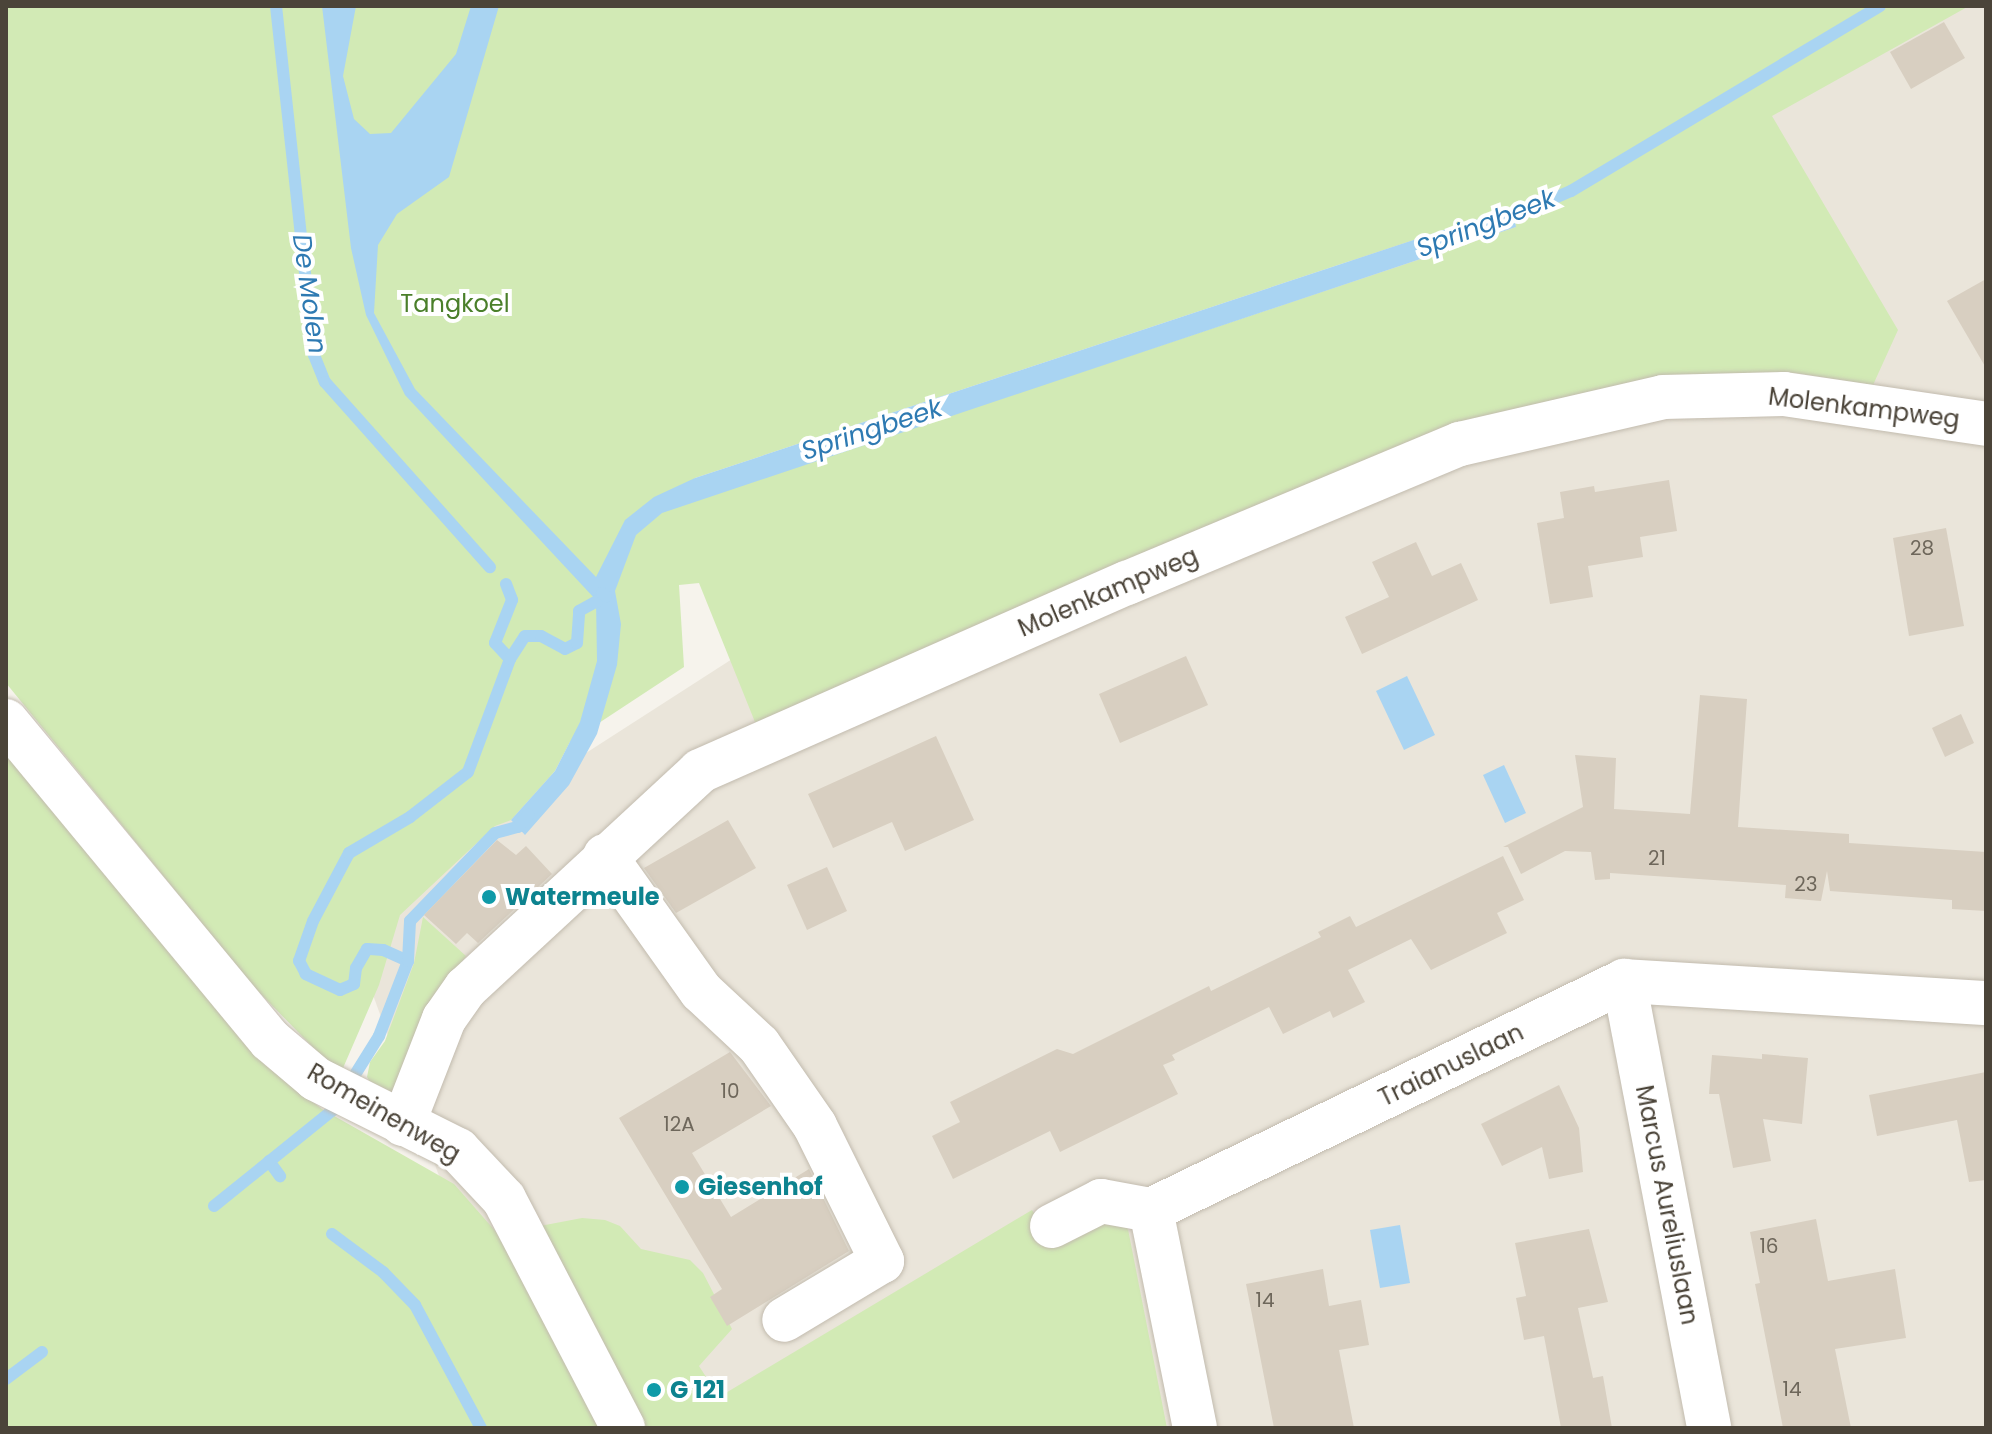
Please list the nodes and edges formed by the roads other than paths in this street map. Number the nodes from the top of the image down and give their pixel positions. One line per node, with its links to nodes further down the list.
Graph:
1 (1986, 424): 3 (street, Molenkampweg)
2 (6, 721): 6 (street, Romeinenweg)
3 (605, 856): 6 (street, Molenkampweg); 9 (street)
4 (1624, 981): 5 (street, Traianuslaan); 7 (street, Traianuslaan); 12 (street, Marcus Aureliuslaan)
5 (1986, 1003)
6 (384, 1116): 10 (street, Romeinenweg)
7 (1151, 1210): 8 (street); 11 (street)
8 (1052, 1226)
9 (784, 1320)
10 (623, 1428)
11 (1195, 1428)
12 (1709, 1428)

